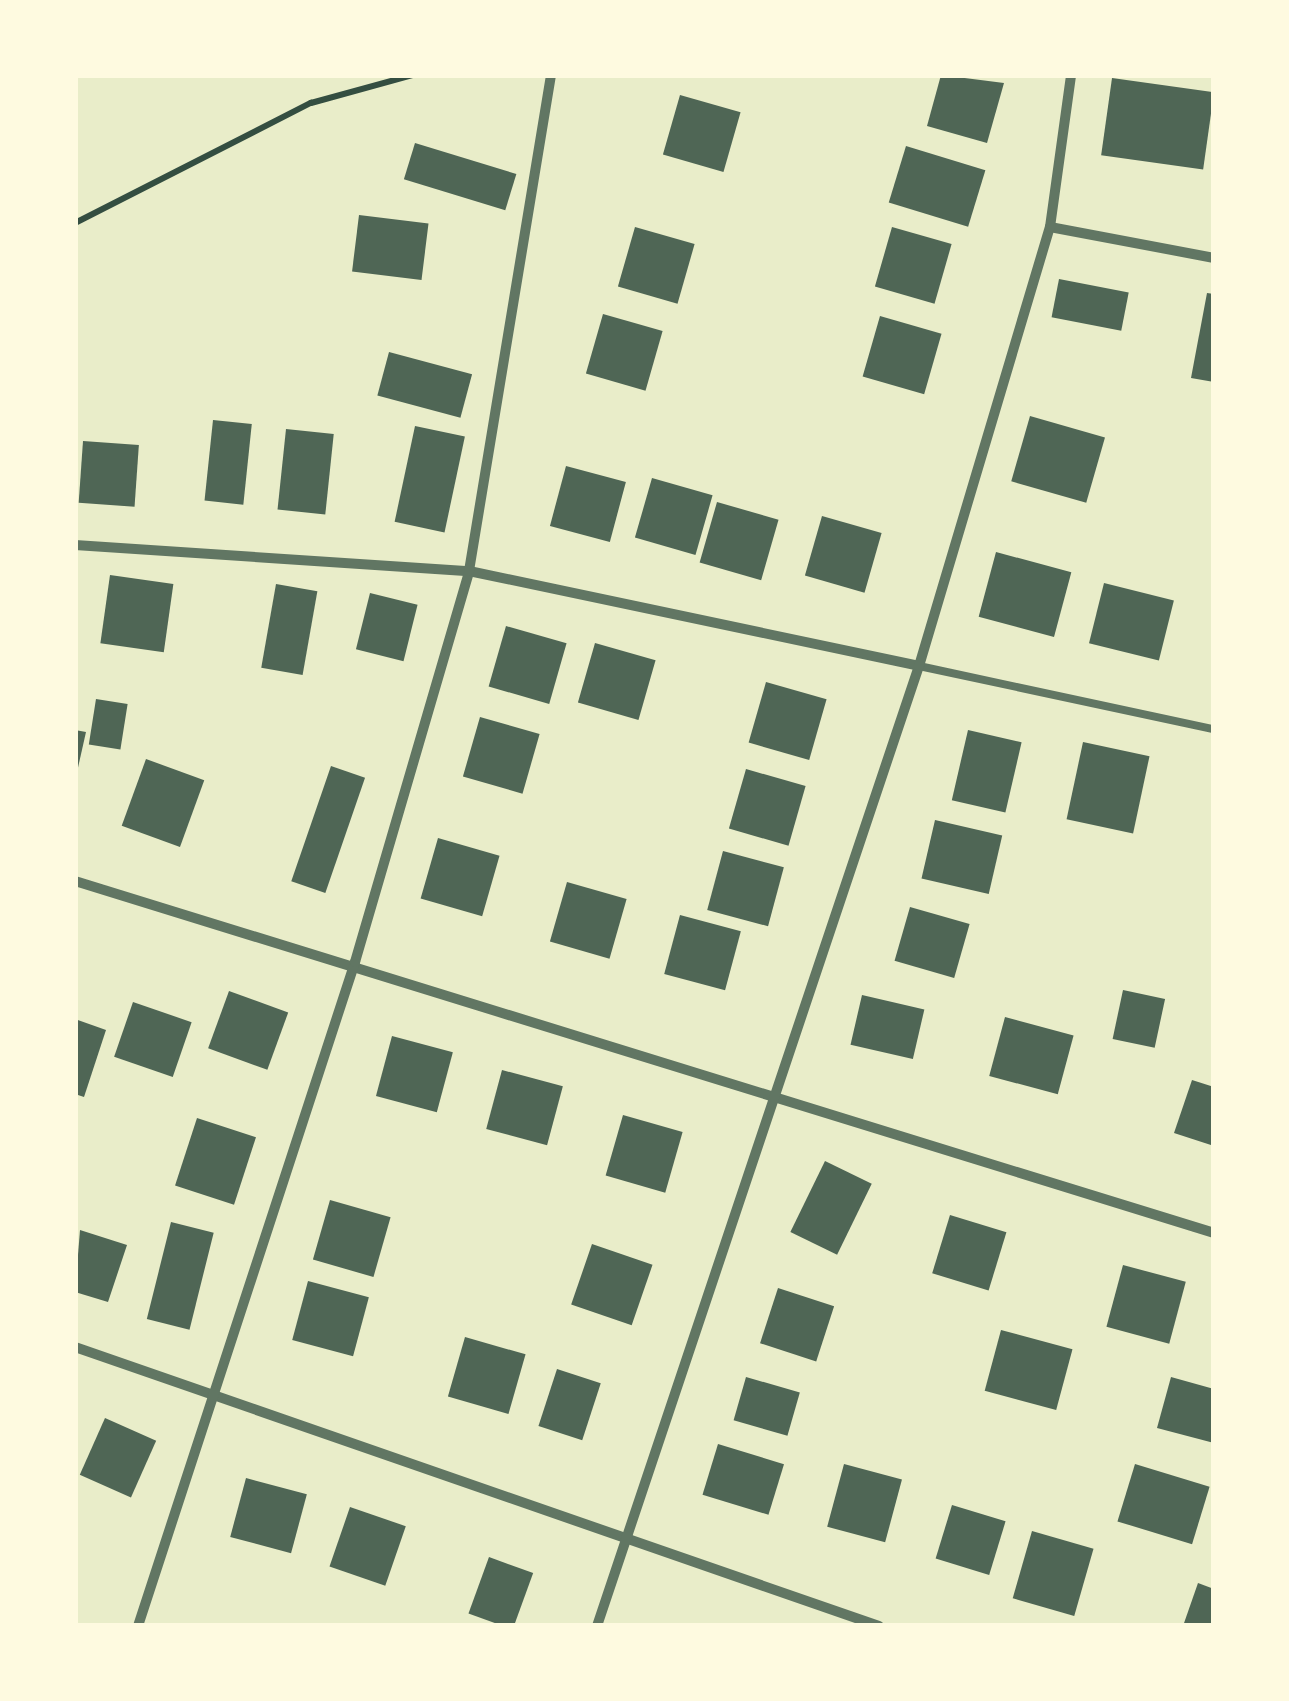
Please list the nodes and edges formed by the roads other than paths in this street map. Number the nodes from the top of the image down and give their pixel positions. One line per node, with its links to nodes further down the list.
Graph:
1 (551, 75): 6 (street)
2 (1071, 75): 3 (street)
3 (1050, 227): 4 (street); 7 (street)
4 (1214, 258)
5 (75, 545): 6 (street)
6 (469, 571): 7 (street); 10 (street)
7 (919, 666): 8 (lane); 11 (street)
8 (1214, 729)
9 (75, 880): 10 (street)
10 (355, 962): 11 (street); 14 (street)
11 (771, 1095): 12 (street); 15 (street)
12 (1214, 1233)
13 (75, 1347): 14 (street)
14 (216, 1390): 15 (street); 16 (street)
15 (624, 1544): 17 (street); 18 (street)
16 (138, 1626)
17 (597, 1626)
18 (879, 1626)

